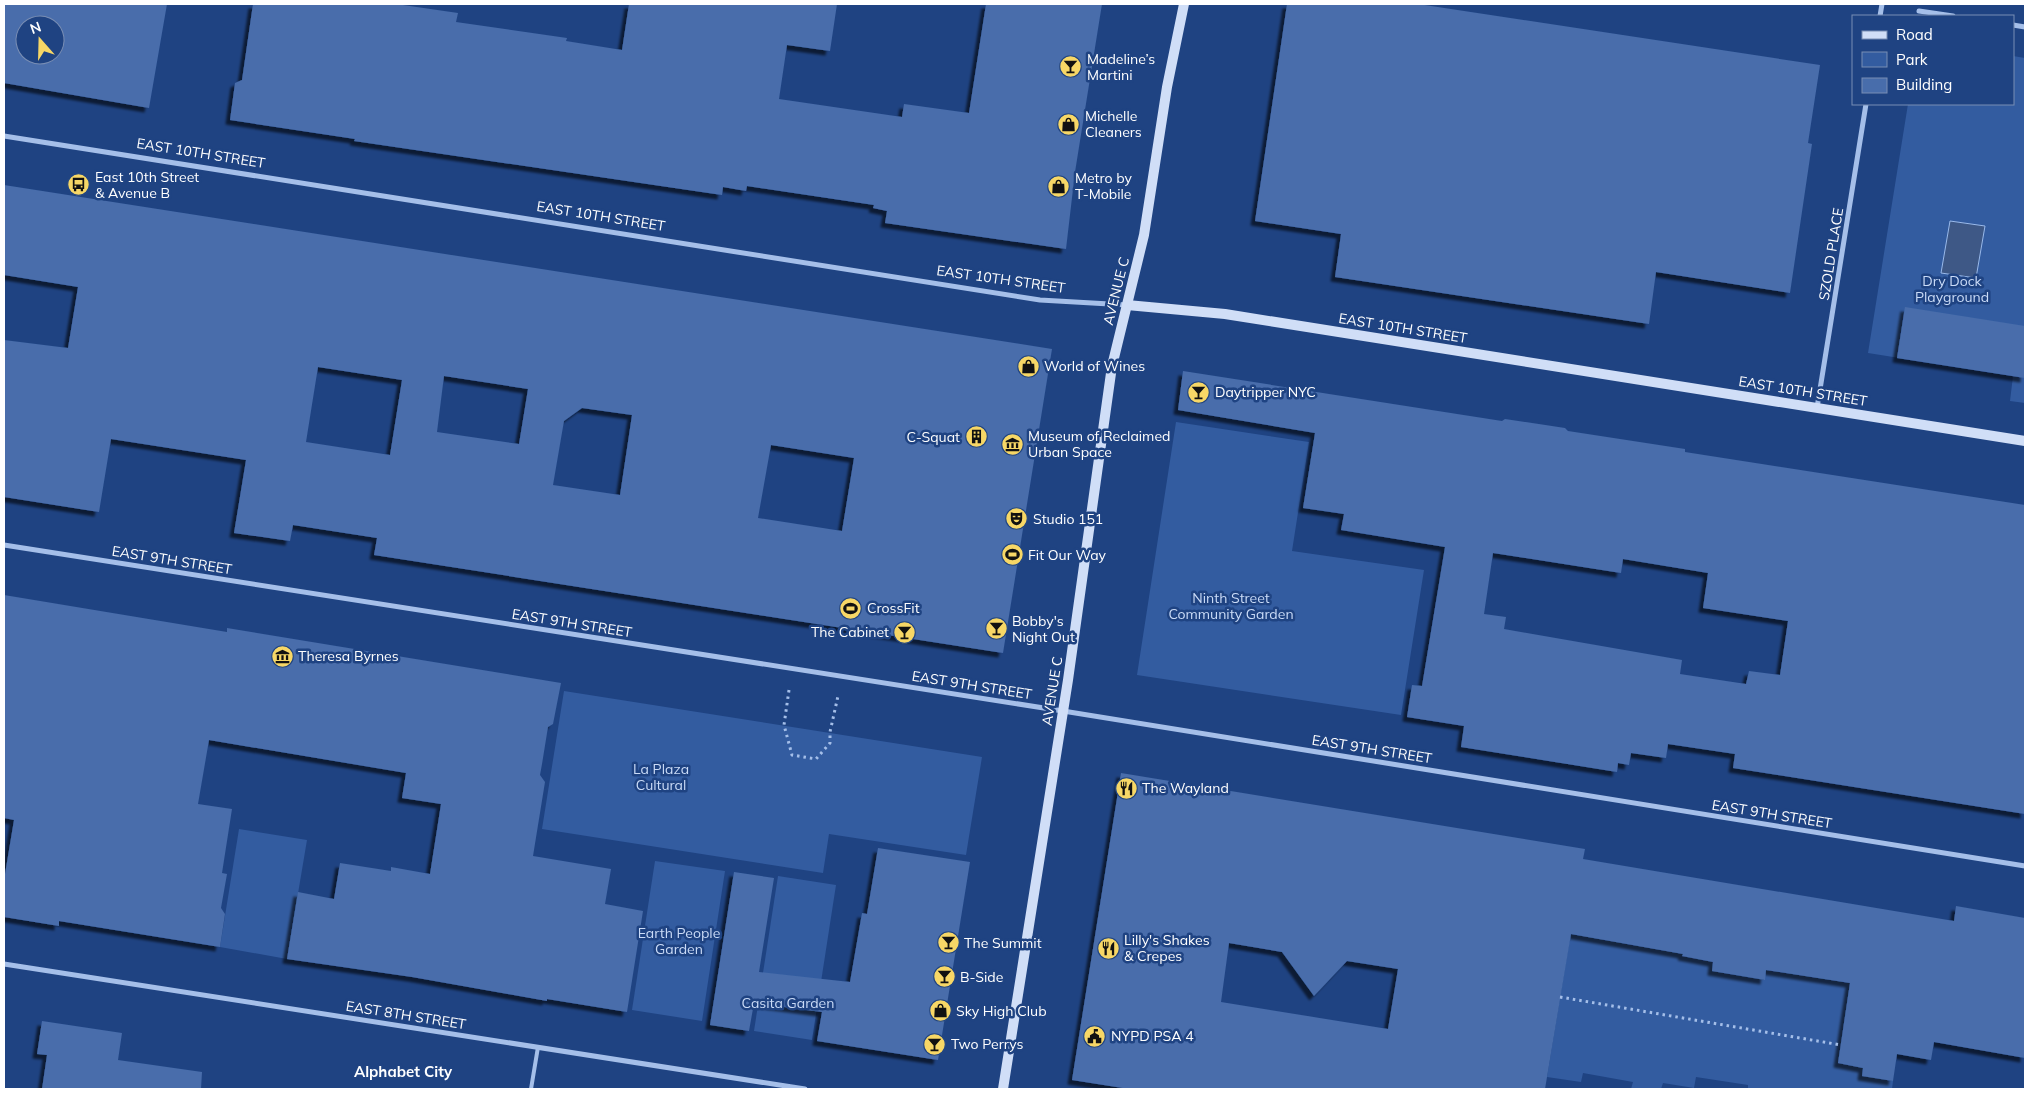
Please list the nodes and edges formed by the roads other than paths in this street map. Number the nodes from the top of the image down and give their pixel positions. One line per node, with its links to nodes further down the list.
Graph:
1 (1184, 4): 6 (main road, AVENUE C)
2 (1919, 11): 3 (street)
3 (1946, 15)
4 (1866, 105): 7 (street, SZOLD PLACE)
5 (4, 136): 6 (street, EAST 10TH STREET)
6 (1127, 304): 7 (main road, EAST 10TH STREET); 10 (main road, AVENUE C)
7 (1817, 408): 8 (main road, EAST 10TH STREET)
8 (2025, 440)
9 (4, 545): 10 (street, EAST 9TH STREET)
10 (1063, 711): 11 (street, EAST 9TH STREET); 16 (main road, AVENUE C)
11 (2025, 866)
12 (4, 964): 13 (street, EAST 8TH STREET)
13 (538, 1048): 14 (lane); 15 (street, EAST 8TH STREET)
14 (531, 1089)
15 (805, 1089)
16 (1003, 1089)

